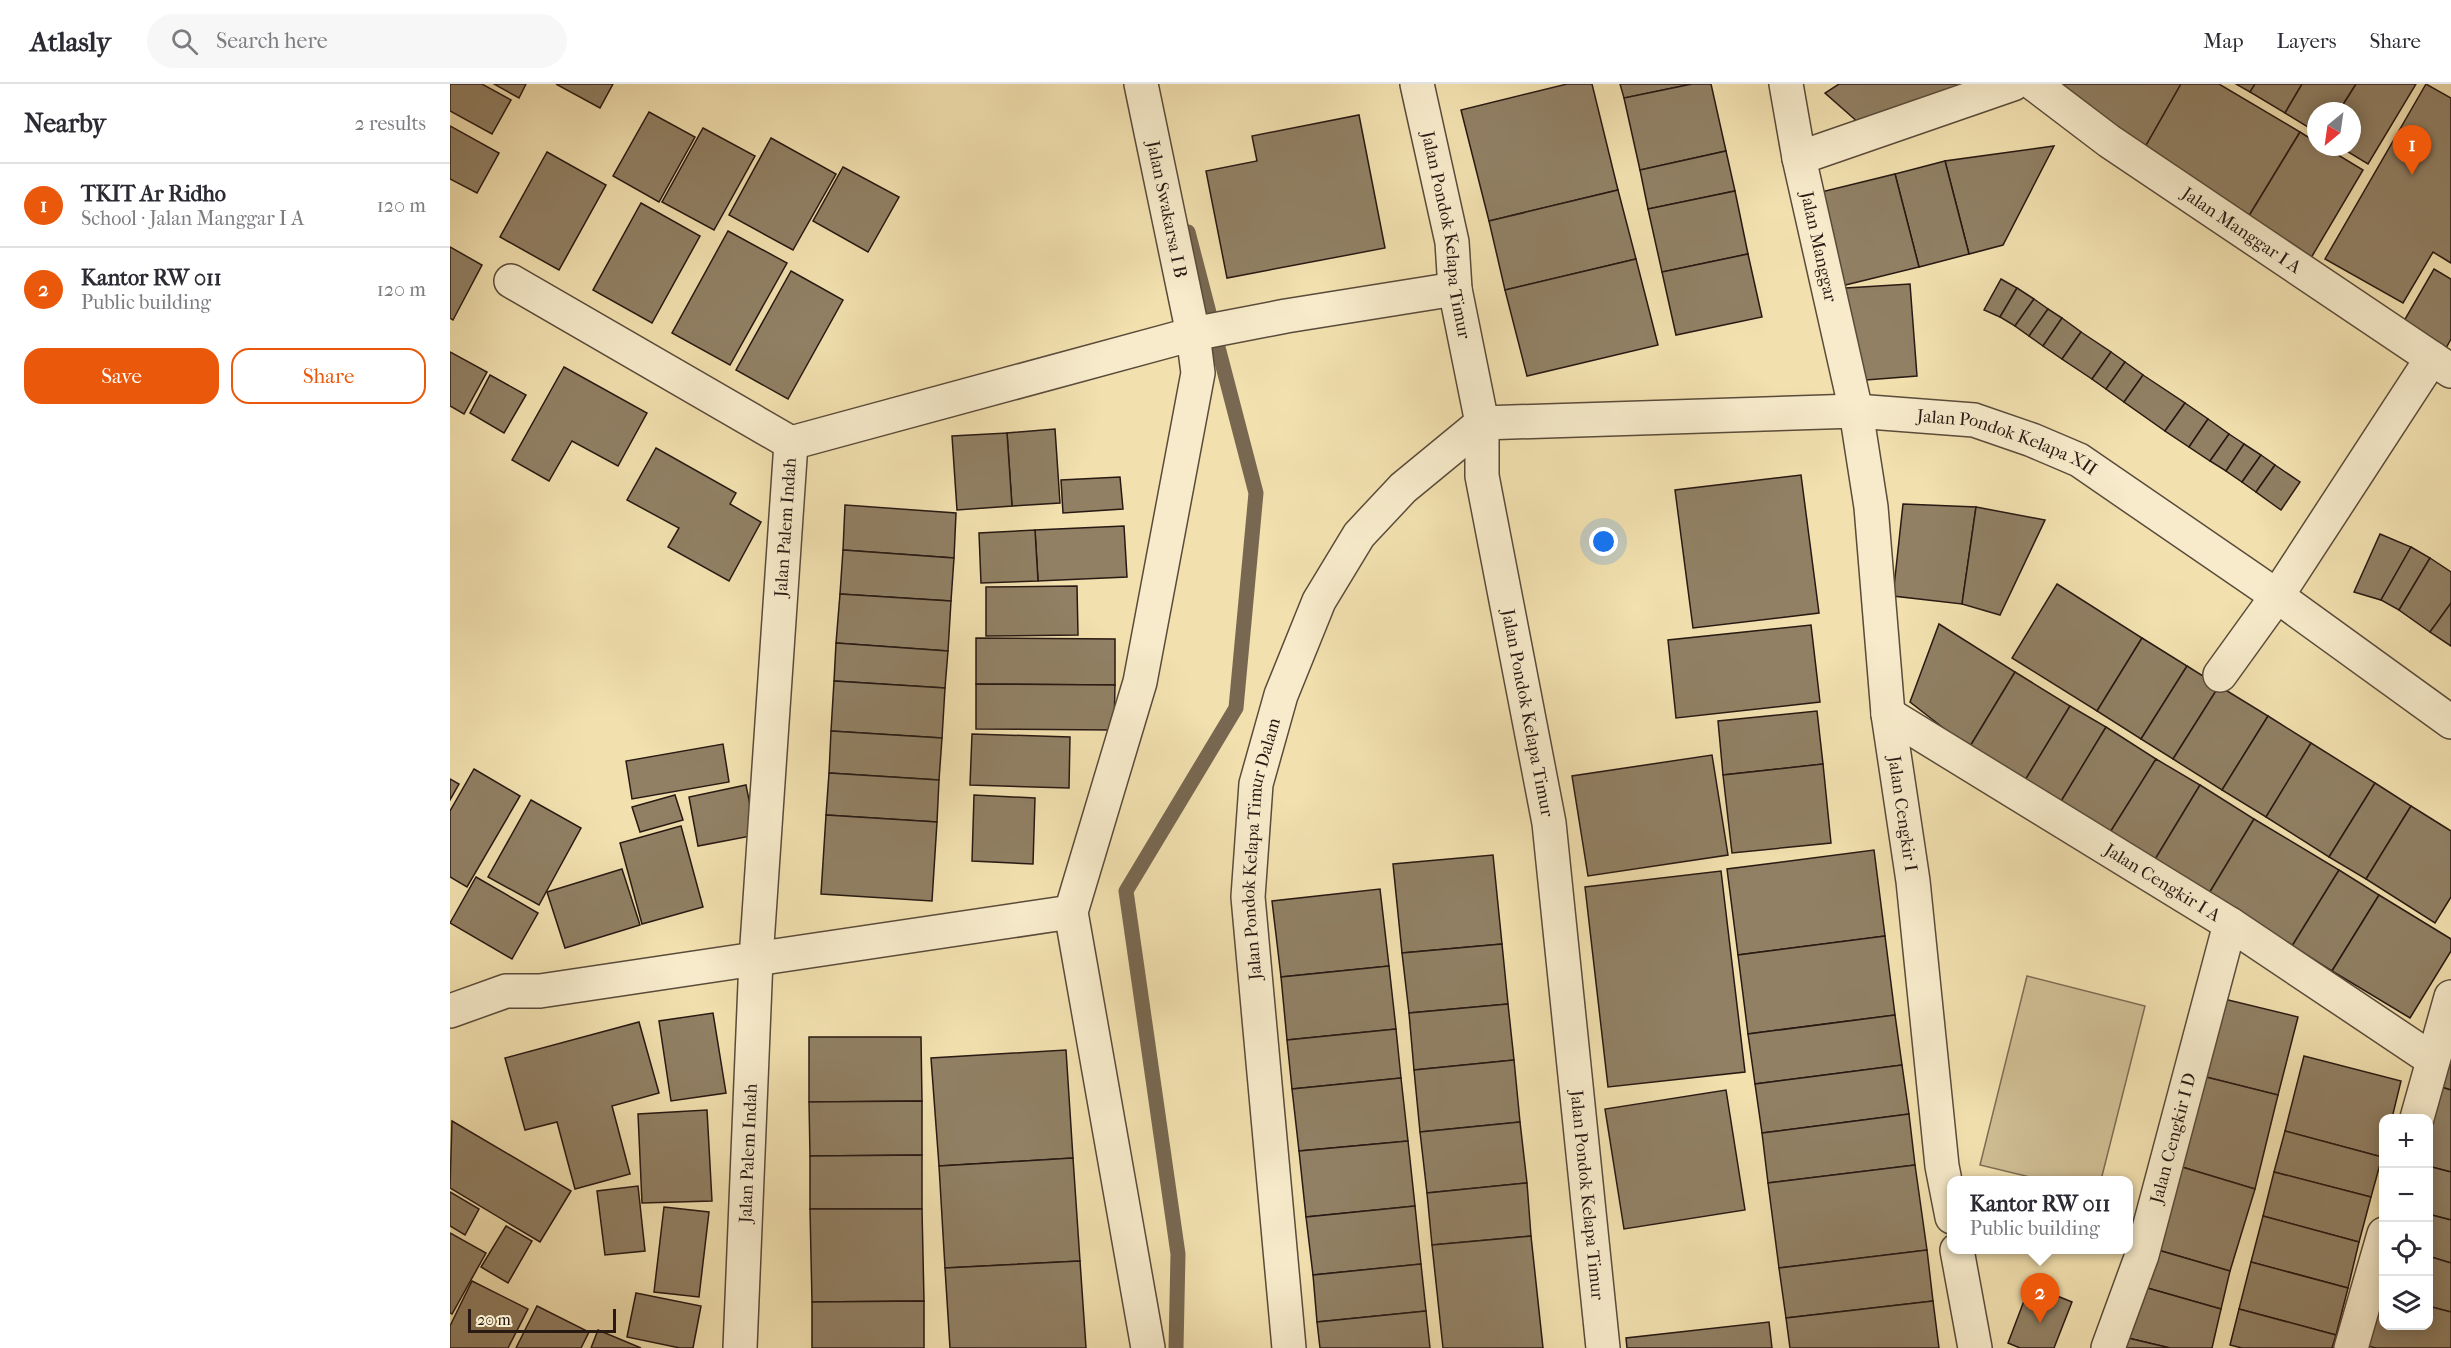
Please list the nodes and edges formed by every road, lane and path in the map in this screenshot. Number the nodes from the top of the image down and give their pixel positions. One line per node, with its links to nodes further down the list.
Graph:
1 (1141, 84): 9 (street, Jalan Swakarsa I B)
2 (1417, 84): 8 (street, Jalan Pondok Kelapa Timur)
3 (1786, 84): 6 (street, Jalan Manggar)
4 (2013, 84): 6 (street)
5 (2034, 84): 10 (street, Jalan Manggar I A)
6 (1799, 158): 11 (street, Jalan Manggar)
7 (511, 281): 13 (street)
8 (1455, 289): 9 (street, Jalan Palem Indah); 12 (street, Jalan Pondok Kelapa Timur)
9 (1201, 333): 13 (street, Jalan Palem Indah); 18 (street)
10 (2442, 365): 14 (street)
11 (1856, 411): 12 (street, Jalan Pondok Kelapa XII); 14 (street, Jalan Pondok Kelapa XII); 16 (street, Jalan Cengkir I)
12 (1482, 423): 30 (street, Jalan Pondok Kelapa Timur Dalam); 31 (street, Jalan Pondok Kelapa Timur)
13 (791, 443): 20 (street, Jalan Palem Indah)
14 (2277, 596): 15 (street); 17 (street, Jalan Pondok Kelapa XII)
15 (2220, 675)
16 (1888, 714): 19 (street, Jalan Cengkir I A); 25 (street, Jalan Cengkir I)
17 (2451, 722)
18 (1071, 912): 20 (street); 29 (street)
19 (2230, 924): 23 (street, Jalan Cengkir I A); 33 (street, Jalan Cengkir I D)
20 (756, 959): 22 (street); 28 (street, Jalan Palem Indah)
21 (2451, 998): 23 (street)
22 (463, 1006)
23 (2433, 1060): 24 (street)
24 (2418, 1114)
25 (1947, 1192)
26 (2379, 1251): 34 (street)
27 (1958, 1254): 32 (street)
28 (740, 1348)
29 (1148, 1348)
30 (1289, 1348)
31 (1603, 1348)
32 (1975, 1348)
33 (2108, 1348)
34 (2350, 1348)

